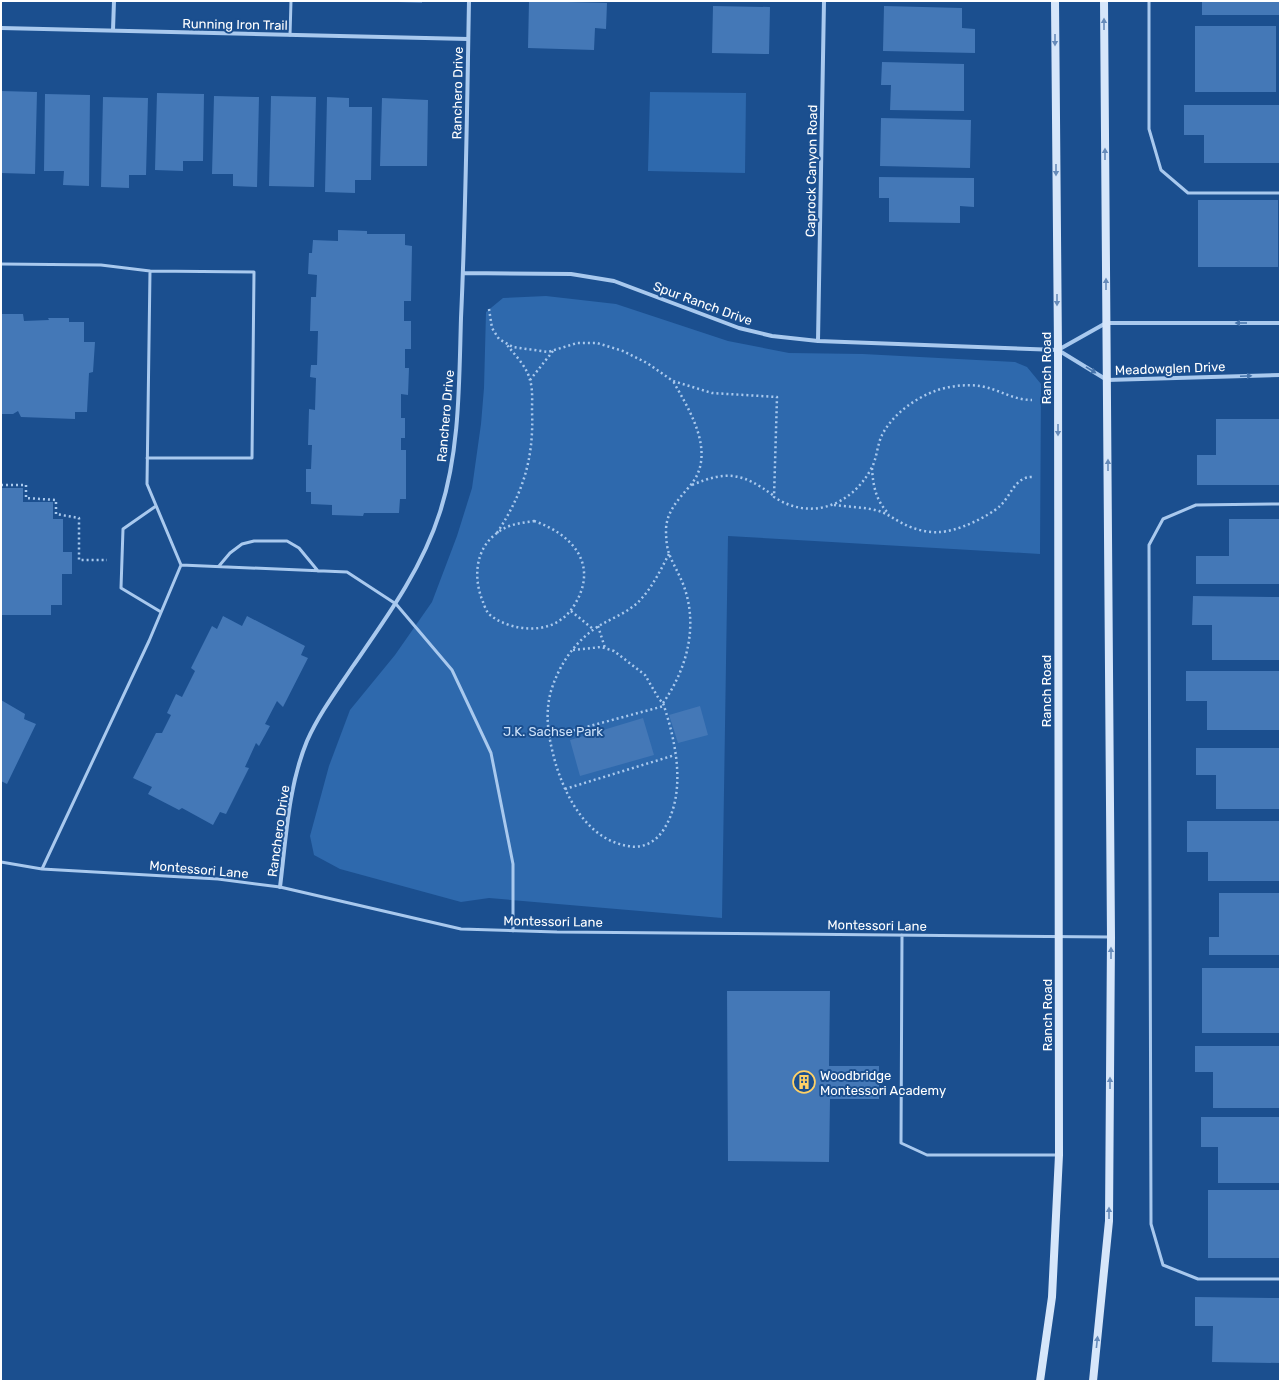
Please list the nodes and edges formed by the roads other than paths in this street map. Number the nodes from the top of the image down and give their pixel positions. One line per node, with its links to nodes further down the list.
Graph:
1 (114, 1): 9 (street)
2 (291, 1): 10 (lane)
3 (469, 1): 11 (street, Ranchero Drive)
4 (824, 1): 18 (street, Caprock Canyon Road)
5 (1055, 1): 19 (main road, Ranch Road, one-way to 19)
6 (1104, 1): 16 (main road, one-way to 6)
7 (1149, 1): 12 (lane)
8 (1, 28): 9 (street, Running Iron Trail)
9 (113, 30): 10 (street, Running Iron Trail)
10 (290, 35): 11 (street, Running Iron Trail)
11 (468, 39): 15 (street, Ranchero Drive)
12 (1280, 193)
13 (1, 264): 14 (lane)
14 (150, 272): 22 (lane); 22 (lane)
15 (463, 273): 18 (street, Spur Ranch Drive); 28 (street, Ranchero Drive)
16 (1106, 323): 17 (street, one-way to 16); 19 (street); 21 (main road)
17 (1280, 324)
18 (818, 341): 19 (street, Spur Ranch Drive)
19 (1058, 350): 21 (street, Meadowglen Drive, one-way to 21); 35 (main road, Ranch Road, one-way to 35)
20 (1280, 375): 21 (street, Meadowglen Drive, one-way to 20)
21 (1108, 380): 36 (main road, one-way to 21)
22 (147, 458): 24 (lane)
23 (1280, 504): 38 (lane)
24 (156, 506): 25 (lane); 29 (lane)
25 (181, 565): 26 (lane); 29 (lane)
26 (219, 566): 27 (lane); 27 (lane)
27 (318, 571): 28 (lane)
28 (396, 604): 32 (street, Ranchero Drive); 33 (lane)
29 (161, 612): 31 (lane)
30 (1, 862): 31 (lane, Montessori Lane)
31 (42, 869): 32 (lane, Montessori Lane)
32 (280, 887): 33 (lane, Montessori Lane)
33 (514, 931): 34 (lane, Montessori Lane)
34 (902, 935): 35 (lane, Montessori Lane); 37 (lane)
35 (1058, 937): 36 (lane, Montessori Lane); 37 (main road, Ranch Road)
36 (1111, 937): 40 (main road, one-way to 36)
37 (1059, 1154): 39 (main road, Ranch Road)
38 (1280, 1279)
39 (1040, 1381)
40 (1093, 1381)

